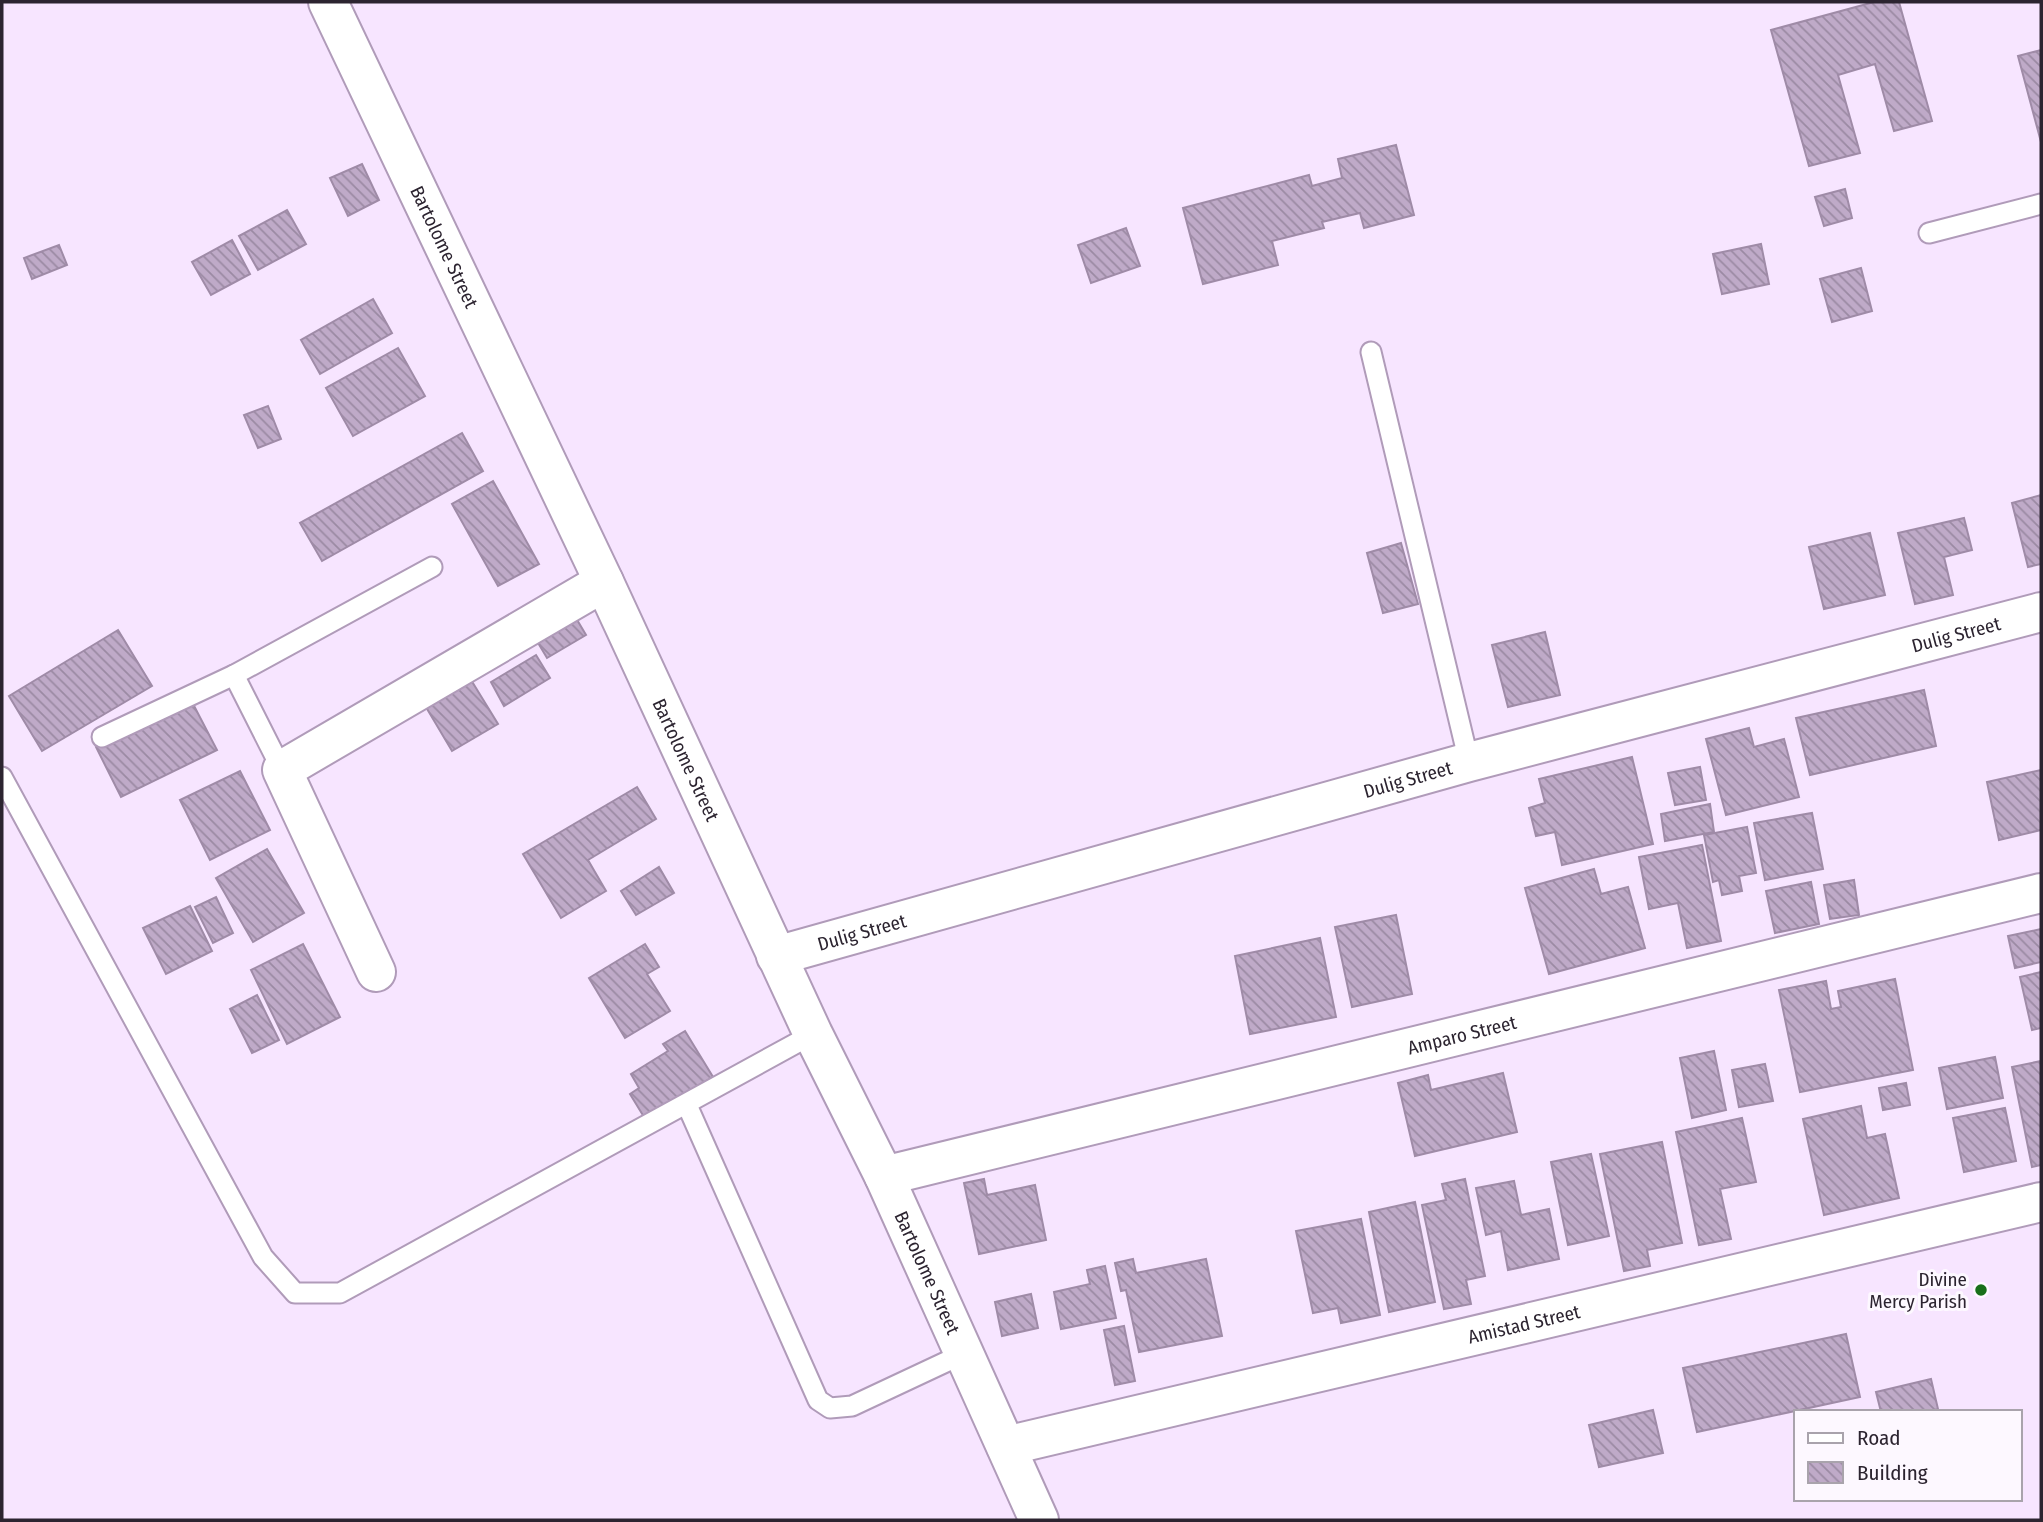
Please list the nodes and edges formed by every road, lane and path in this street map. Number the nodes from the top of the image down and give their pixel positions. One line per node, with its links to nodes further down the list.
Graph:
1 (328, 2): 6 (street, Bartolome Street)
2 (2041, 204): 3 (lane)
3 (1929, 233)
4 (1371, 352): 10 (lane)
5 (432, 567): 8 (lane)
6 (604, 582): 11 (street); 14 (street, Bartolome Street)
7 (2041, 612): 10 (street, Dulig Street)
8 (234, 675): 9 (lane); 11 (lane)
9 (102, 737)
10 (1469, 762): 14 (street, Dulig Street)
11 (282, 770): 15 (street)
12 (2, 777): 17 (lane)
13 (2041, 893): 18 (street, Amparo Street)
14 (776, 956): 16 (street, Bartolome Street)
15 (376, 972)
16 (813, 1034): 17 (lane); 18 (street, Bartolome Street)
17 (687, 1105): 20 (lane)
18 (884, 1176): 20 (street, Bartolome Street)
19 (2041, 1202): 21 (street, Amistad Street)
20 (965, 1353): 21 (street, Bartolome Street)
21 (1006, 1446): 22 (street, Bartolome Street)
22 (1040, 1520)

